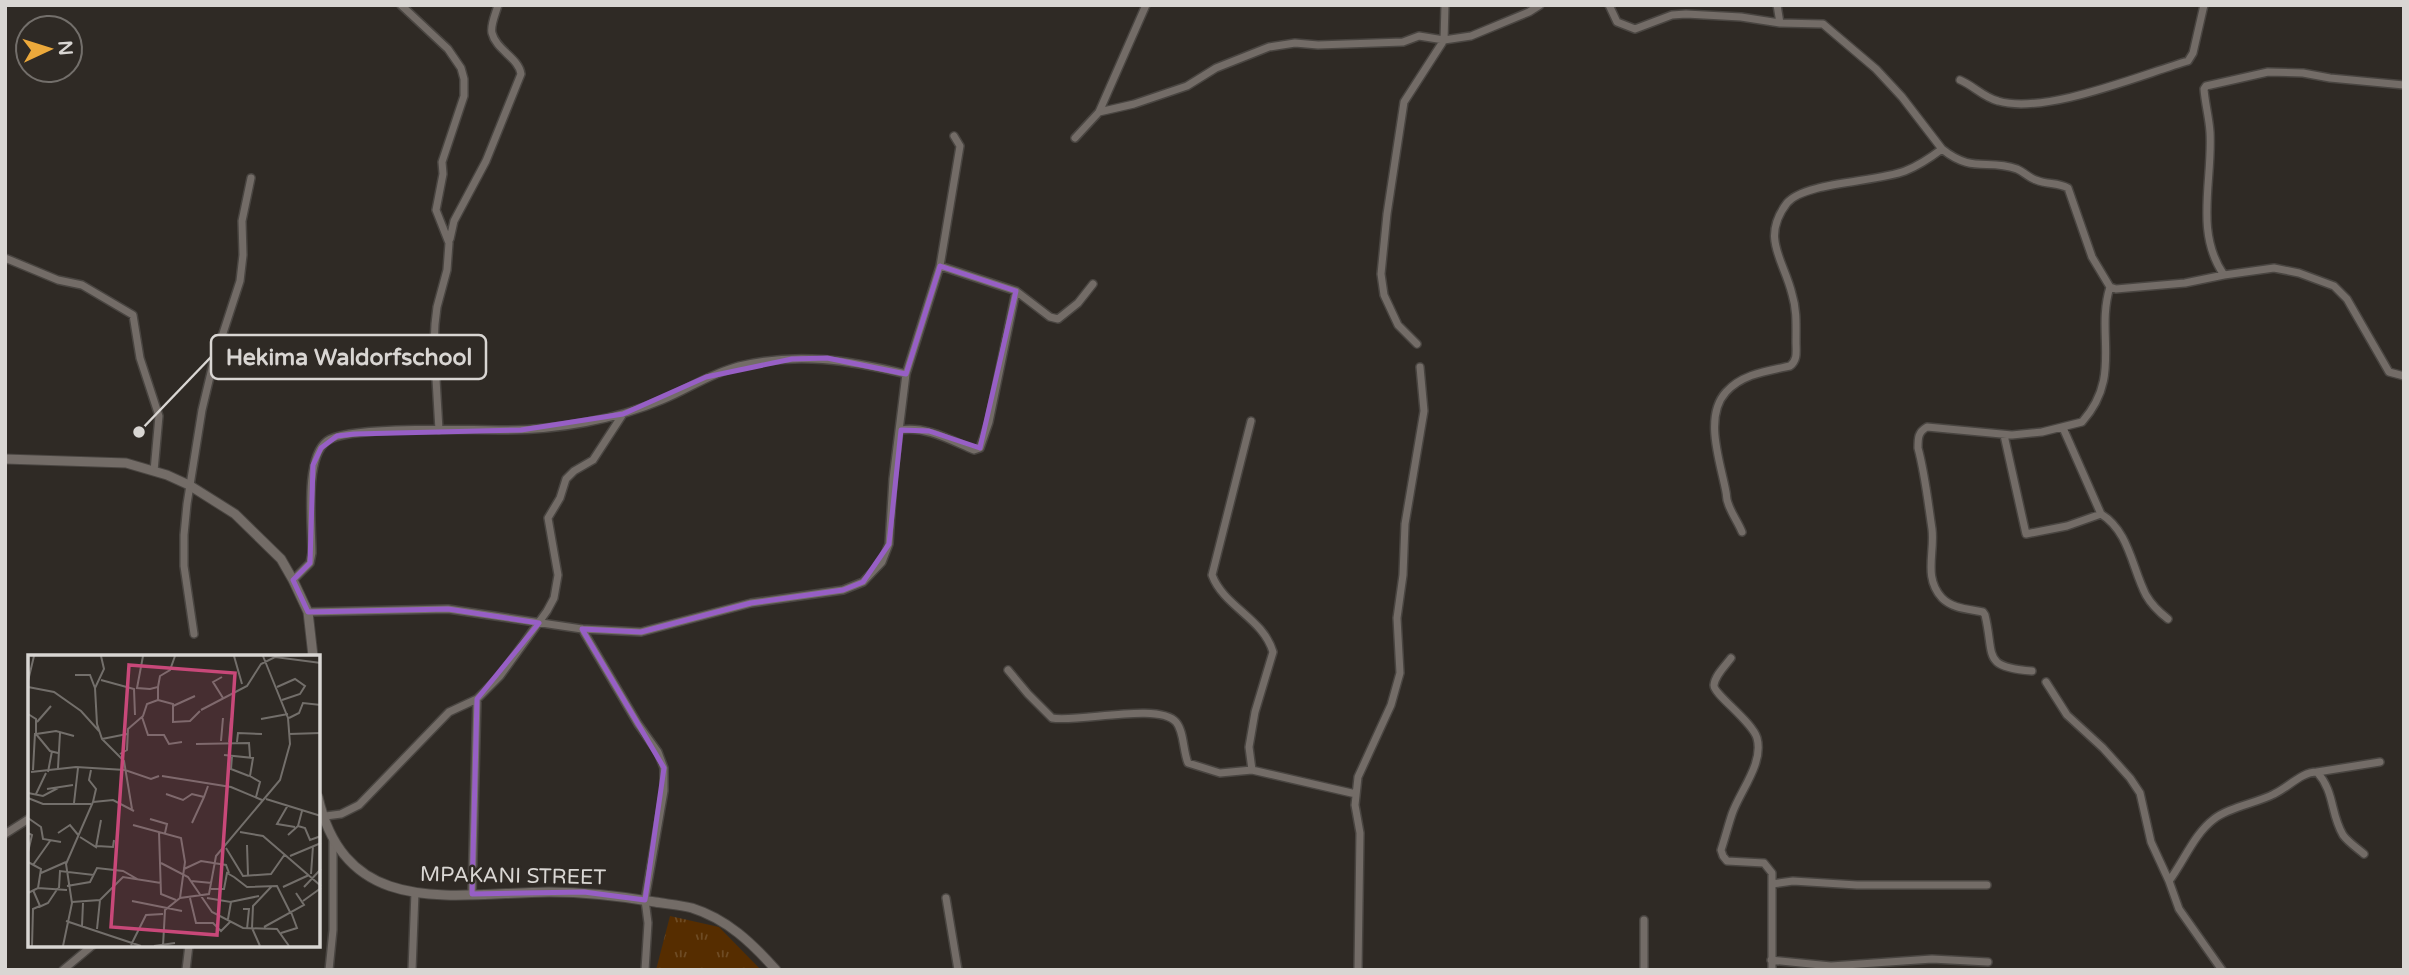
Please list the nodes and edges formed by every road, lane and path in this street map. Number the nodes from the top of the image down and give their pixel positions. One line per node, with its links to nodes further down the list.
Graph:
1 (401, 5): 18 (street)
2 (498, 5): 18 (street)
3 (1146, 5): 13 (street)
4 (1445, 5): 10 (street)
5 (1540, 5): 10 (street)
6 (1609, 5): 9 (street)
7 (1777, 5): 9 (street)
8 (2204, 5): 11 (street)
9 (1780, 23): 16 (street)
10 (1444, 40): 13 (street); 25 (street)
11 (1960, 80)
12 (2404, 85): 21 (street)
13 (1099, 112): 15 (street)
14 (954, 136): 20 (street)
15 (1074, 138)
16 (1942, 149): 23 (street); 39 (street)
17 (251, 178): 37 (street)
18 (449, 243): 32 (street)
19 (5, 258): 36 (street)
20 (940, 266): 24 (street); 27 (street)
21 (2224, 275): 23 (street); 28 (street)
22 (1093, 284): 24 (street)
23 (2110, 287): 31 (street)
24 (1016, 291): 33 (street)
25 (1417, 344)
26 (1420, 367): 55 (street)
27 (906, 374): 29 (street); 33 (street)
28 (2404, 376)
29 (623, 414): 32 (street); 43 (street)
30 (1251, 421): 53 (street)
31 (2063, 428): 34 (street); 38 (street)
32 (439, 430): 40 (street)
33 (900, 430): 44 (street)
34 (2004, 435): 38 (street); 49 (street)
35 (5, 459): 36 (street)
36 (155, 471): 37 (street)
37 (190, 485): 40 (street); 45 (street)
38 (2101, 514): 42 (street)
39 (1742, 532)
40 (293, 580): 41 (street)
41 (307, 612): 43 (street); 46 (street)
42 (2168, 619)
43 (537, 623): 44 (street); 51 (street)
44 (582, 629): 67 (street)
45 (194, 634)
46 (313, 655)
47 (1731, 658): 62 (street)
48 (1008, 670): 53 (street)
49 (2032, 671)
50 (2046, 682): 61 (street)
51 (477, 699): 56 (street); 65 (street)
52 (2380, 762): 54 (street)
53 (1252, 770): 55 (street)
54 (2317, 772): 60 (street); 61 (street)
55 (1356, 794): 80 (street)
56 (321, 816): 59 (street, MPAKANI STREET)
57 (28, 819): 58 (street)
58 (5, 834)
59 (333, 841): 64 (street, MPAKANI STREET); 75 (street)
60 (2364, 854)
61 (2169, 881): 83 (street)
62 (1772, 884): 63 (street); 71 (street)
63 (1987, 885)
64 (415, 892): 65 (street, MPAKANI STREET); 76 (street)
65 (472, 894): 67 (street, MPAKANI STREET)
66 (946, 898): 79 (street)
67 (645, 900): 77 (street); 78 (street, MPAKANI STREET)
68 (1644, 920): 81 (street)
69 (91, 947): 73 (street)
70 (189, 947): 74 (street)
71 (1771, 960): 72 (street); 82 (street)
72 (1988, 962)
73 (62, 970)
74 (186, 970)
75 (329, 970)
76 (412, 970)
77 (645, 970)
78 (776, 970)
79 (958, 970)
80 (1358, 970)
81 (1644, 970)
82 (1772, 970)
83 (2222, 970)

